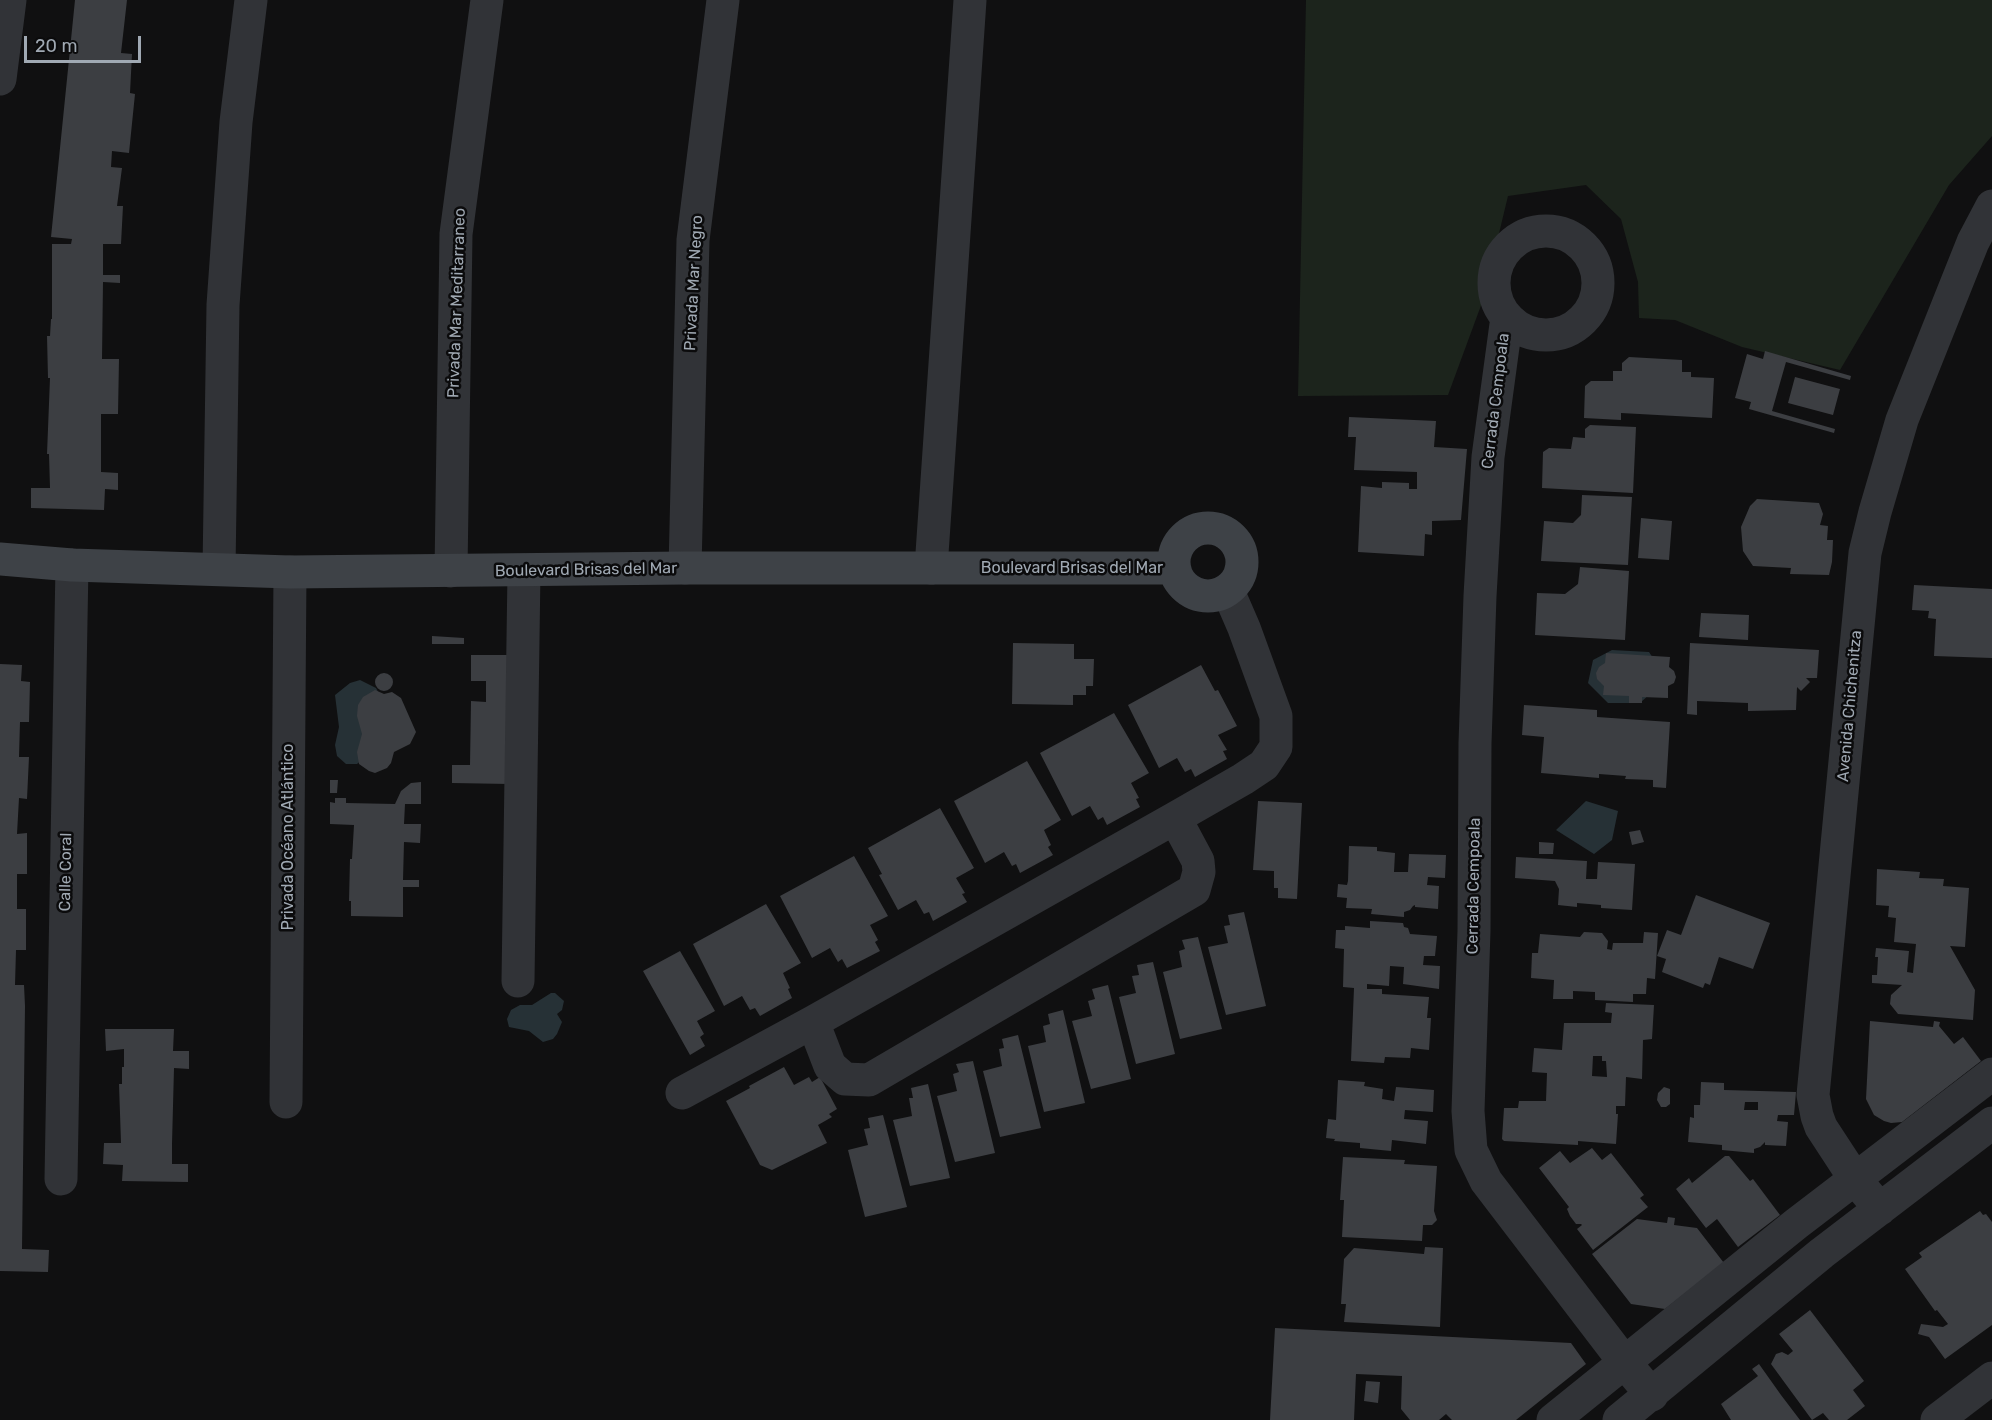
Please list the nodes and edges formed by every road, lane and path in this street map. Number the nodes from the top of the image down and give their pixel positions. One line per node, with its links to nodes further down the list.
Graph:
1 (10, 0): 6 (street)
2 (251, 0): 14 (street)
3 (488, 0): 15 (street, Privada Mar Meditarraneo)
4 (723, 0): 11 (street, Privada Mar Negro)
5 (970, 0): 12 (street)
6 (0, 79)
7 (1992, 206): 27 (street, Avenida Chichenitza)
8 (1507, 318): 29 (street, Cerrada Cempoala)
9 (0, 560): 10 (street, Boulevard Brisas del Mar)
10 (72, 565): 14 (street, Boulevard Brisas del Mar); 26 (street, Calle Coral)
11 (685, 568): 12 (street, Boulevard Brisas del Mar); 16 (street, Boulevard Brisas del Mar)
12 (931, 568): 13 (street, Boulevard Brisas del Mar)
13 (1173, 568): 18 (street); 18 (street)
14 (219, 569): 17 (street, Boulevard Brisas del Mar)
15 (451, 571): 16 (street, Boulevard Brisas del Mar); 17 (street, Boulevard Brisas del Mar)
16 (524, 571): 20 (street)
17 (290, 572): 24 (street, Privada Océano Atlántico)
18 (1228, 591): 19 (street)
19 (1175, 818): 21 (street); 21 (street)
20 (518, 981)
21 (813, 1022): 23 (street)
22 (1992, 1074): 27 (street)
23 (682, 1094)
24 (286, 1102)
25 (1992, 1123): 28 (street)
26 (61, 1179)
27 (1855, 1179): 28 (street, Avenida Chichenitza); 29 (street)
28 (1880, 1209): 31 (street)
29 (1624, 1363): 31 (street, Cerrada Cempoala); 32 (street)
30 (1992, 1378): 34 (street)
31 (1652, 1395): 33 (street)
32 (1553, 1420)
33 (1619, 1420)
34 (1937, 1420)

